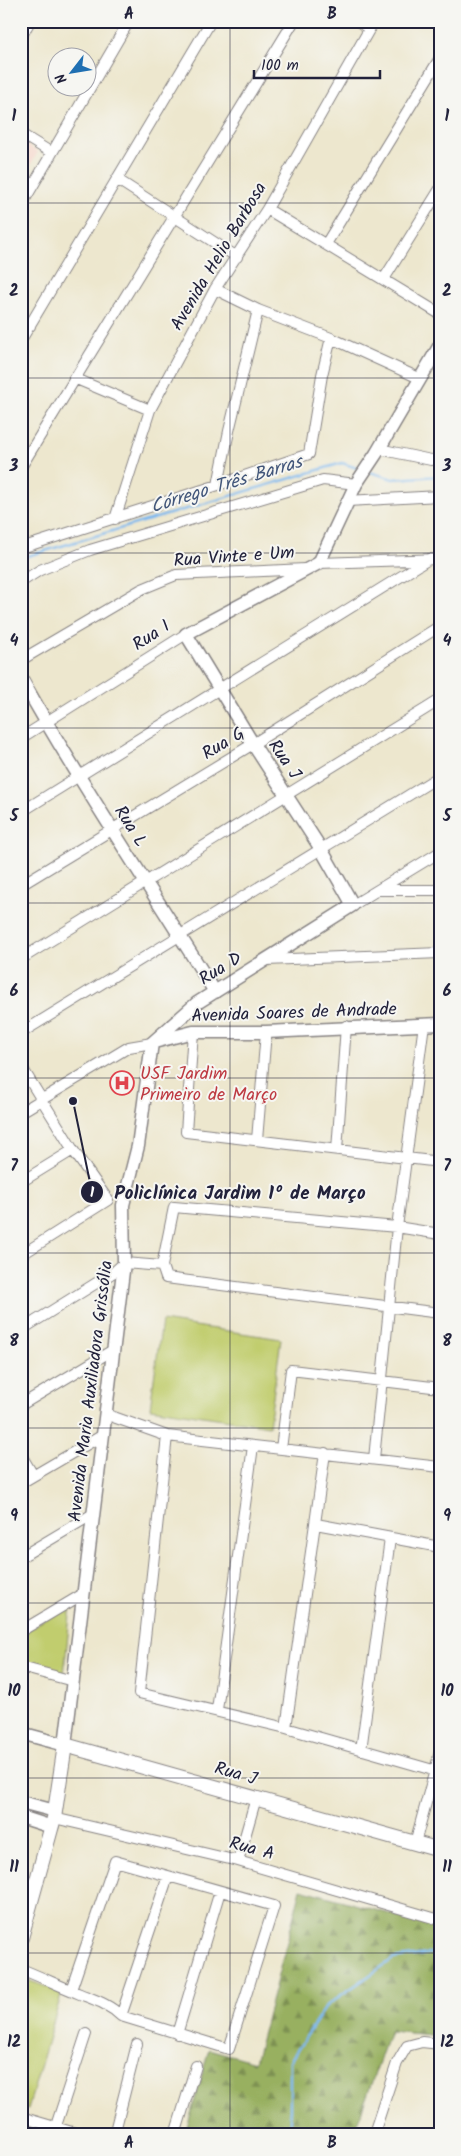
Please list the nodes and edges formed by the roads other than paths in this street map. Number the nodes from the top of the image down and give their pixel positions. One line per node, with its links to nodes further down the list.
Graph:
1 (30, 21): 7 (street)
2 (129, 21): 10 (street)
3 (211, 21): 11 (street)
4 (294, 21): 15 (street)
5 (358, 21): 6 (street)
6 (372, 25): 14 (street, Avenida Helio Barbosa)
7 (21, 37)
8 (440, 58): 16 (street)
9 (21, 134): 10 (street)
10 (52, 153): 13 (street)
11 (118, 180): 15 (street); 22 (street)
12 (440, 189): 18 (street)
13 (21, 206)
14 (267, 209): 16 (street); 17 (street, Avenida Helio Barbosa)
15 (173, 216): 17 (street); 26 (street)
16 (326, 244): 18 (street)
17 (237, 257): 19 (street, Avenida Helio Barbosa)
18 (384, 279): 21 (street)
19 (215, 289): 20 (street); 28 (street, Avenida Helio Barbosa)
20 (258, 310): 23 (street); 33 (street)
21 (440, 314)
22 (26, 323): 24 (street)
23 (331, 338): 27 (street); 33 (street)
24 (21, 340)
25 (440, 345): 27 (street)
26 (74, 378): 28 (street); 31 (street)
27 (419, 378): 29 (street)
28 (150, 410): 36 (street, Avenida Helio Barbosa)
29 (378, 452): 30 (street); 32 (street)
30 (440, 459)
31 (21, 467)
32 (359, 479): 35 (street); 41 (street)
33 (218, 486): 36 (street)
34 (440, 496): 35 (street)
35 (348, 501): 39 (street)
36 (115, 519): 37 (street)
37 (21, 548)
38 (434, 559): 39 (street, Rua Vinte e Um); 46 (street)
39 (319, 563): 40 (street, Rua Vinte e Um)
40 (305, 569): 43 (street, Rua I); 44 (street, Rua Vinte e Um)
41 (21, 582)
42 (440, 626): 50 (street, Rua G)
43 (186, 634): 46 (street, Rua J); 48 (street, Rua I)
44 (21, 660)
45 (21, 678): 48 (street, Rua L)
46 (221, 689): 50 (street, Rua J); 51 (street)
47 (440, 700): 53 (street)
48 (46, 723): 49 (street, Rua I); 51 (street, Rua L)
49 (21, 738)
50 (253, 744): 53 (street, Rua J); 55 (street, Rua G)
51 (80, 776): 54 (street); 55 (street, Rua L)
52 (440, 776): 56 (street)
53 (287, 795): 56 (street, Rua J); 58 (street)
54 (21, 812)
55 (112, 829): 58 (street, Rua L); 59 (street, Rua G)
56 (321, 849): 62 (street, Rua J); 63 (street)
57 (440, 852): 60 (street, Rua D)
58 (146, 882): 63 (street, Rua L); 65 (street)
59 (21, 885)
60 (379, 890): 61 (street); 62 (street, Rua D)
61 (440, 890)
62 (353, 905): 66 (street, Rua D)
63 (180, 936): 67 (street, Rua L); 73 (street)
64 (440, 954): 66 (street)
65 (21, 959)
66 (265, 960): 67 (street, Rua D)
67 (215, 992): 74 (street, Rua D)
68 (424, 1024): 69 (street, Avenida Soares de Andrade); 70 (street, Avenida Soares de Andrade); 81 (street)
69 (440, 1024)
70 (346, 1026): 72 (street, Avenida Soares de Andrade); 80 (street)
71 (193, 1032): 72 (street, Avenida Soares de Andrade); 74 (street, Avenida Soares de Andrade); 78 (street)
72 (266, 1032): 78 (street)
73 (21, 1033)
74 (152, 1043): 76 (street); 85 (street, Avenida Maria Auxiliadora Grissólia)
75 (21, 1066): 76 (street)
76 (42, 1100): 77 (street); 79 (street)
77 (21, 1112)
78 (257, 1140): 80 (street)
79 (73, 1150): 83 (street); 84 (street)
80 (337, 1150): 81 (street)
81 (407, 1158): 82 (street); 86 (street)
82 (440, 1162)
83 (21, 1182)
84 (108, 1200): 85 (street); 88 (street)
85 (124, 1205): 89 (street, Avenida Maria Auxiliadora Grissólia)
86 (397, 1228): 87 (street); 90 (street); 91 (street)
87 (440, 1234)
88 (21, 1255)
89 (124, 1263): 90 (street); 93 (street); 94 (street, Avenida Maria Auxiliadora Grissólia)
90 (162, 1266): 91 (street)
91 (389, 1306): 92 (street); 95 (street)
92 (440, 1313)
93 (21, 1330)
94 (113, 1350): 97 (street); 98 (street, Avenida Maria Auxiliadora Grissólia)
95 (381, 1380): 96 (street); 102 (street); 105 (street)
96 (440, 1388)
97 (21, 1405)
98 (105, 1414): 99 (street, Avenida Maria Auxiliadora Grissólia); 100 (street)
99 (103, 1435): 107 (street); 109 (street, Avenida Maria Auxiliadora Grissólia)
100 (167, 1436): 101 (street); 118 (street)
101 (253, 1446): 102 (street); 118 (street)
102 (281, 1449): 103 (street)
103 (325, 1453): 105 (street); 110 (street)
104 (21, 1455): 107 (street)
105 (374, 1458): 106 (street)
106 (440, 1467)
107 (34, 1475): 108 (street)
108 (21, 1483)
109 (93, 1514): 113 (street); 114 (street, Avenida Maria Auxiliadora Grissólia)
110 (316, 1524): 111 (street); 119 (street)
111 (390, 1539): 112 (street); 122 (street)
112 (440, 1547)
113 (21, 1557)
114 (83, 1594): 115 (street); 117 (street, Avenida Maria Auxiliadora Grissólia)
115 (21, 1631)
116 (21, 1667): 117 (street)
117 (73, 1681): 121 (street, Avenida Maria Auxiliadora Grissólia)
118 (217, 1710): 119 (street)
119 (286, 1728): 122 (street)
120 (21, 1733): 121 (street, Rua J)
121 (65, 1745): 125 (main road, Rua J); 128 (main road)
122 (361, 1750): 124 (street)
123 (440, 1752): 124 (street)
124 (438, 1772): 129 (street)
125 (256, 1798): 129 (main road, Rua J); 131 (street)
126 (21, 1802): 128 (street, Rua A)
127 (21, 1817): 128 (street, Rua A)
128 (53, 1819): 131 (street, Rua A); 135 (main road)
129 (415, 1843): 130 (main road, Rua J)
130 (440, 1850)
131 (238, 1861): 134 (street, Rua A)
132 (168, 1876): 133 (street); 137 (street); 138 (street)
133 (220, 1891): 140 (street); 140 (street)
134 (440, 1920)
135 (21, 1938)
136 (21, 1969): 137 (street)
137 (71, 1990): 138 (street)
138 (121, 2016): 140 (street)
139 (86, 2034): 146 (street)
140 (177, 2034)
141 (137, 2044): 149 (street)
142 (440, 2044): 147 (street)
143 (196, 2066): 150 (street)
144 (21, 2117): 146 (street)
145 (440, 2127): 151 (street)
146 (54, 2131): 148 (street)
147 (378, 2131)
148 (82, 2135)
149 (114, 2135)
150 (175, 2135)
151 (438, 2135)

